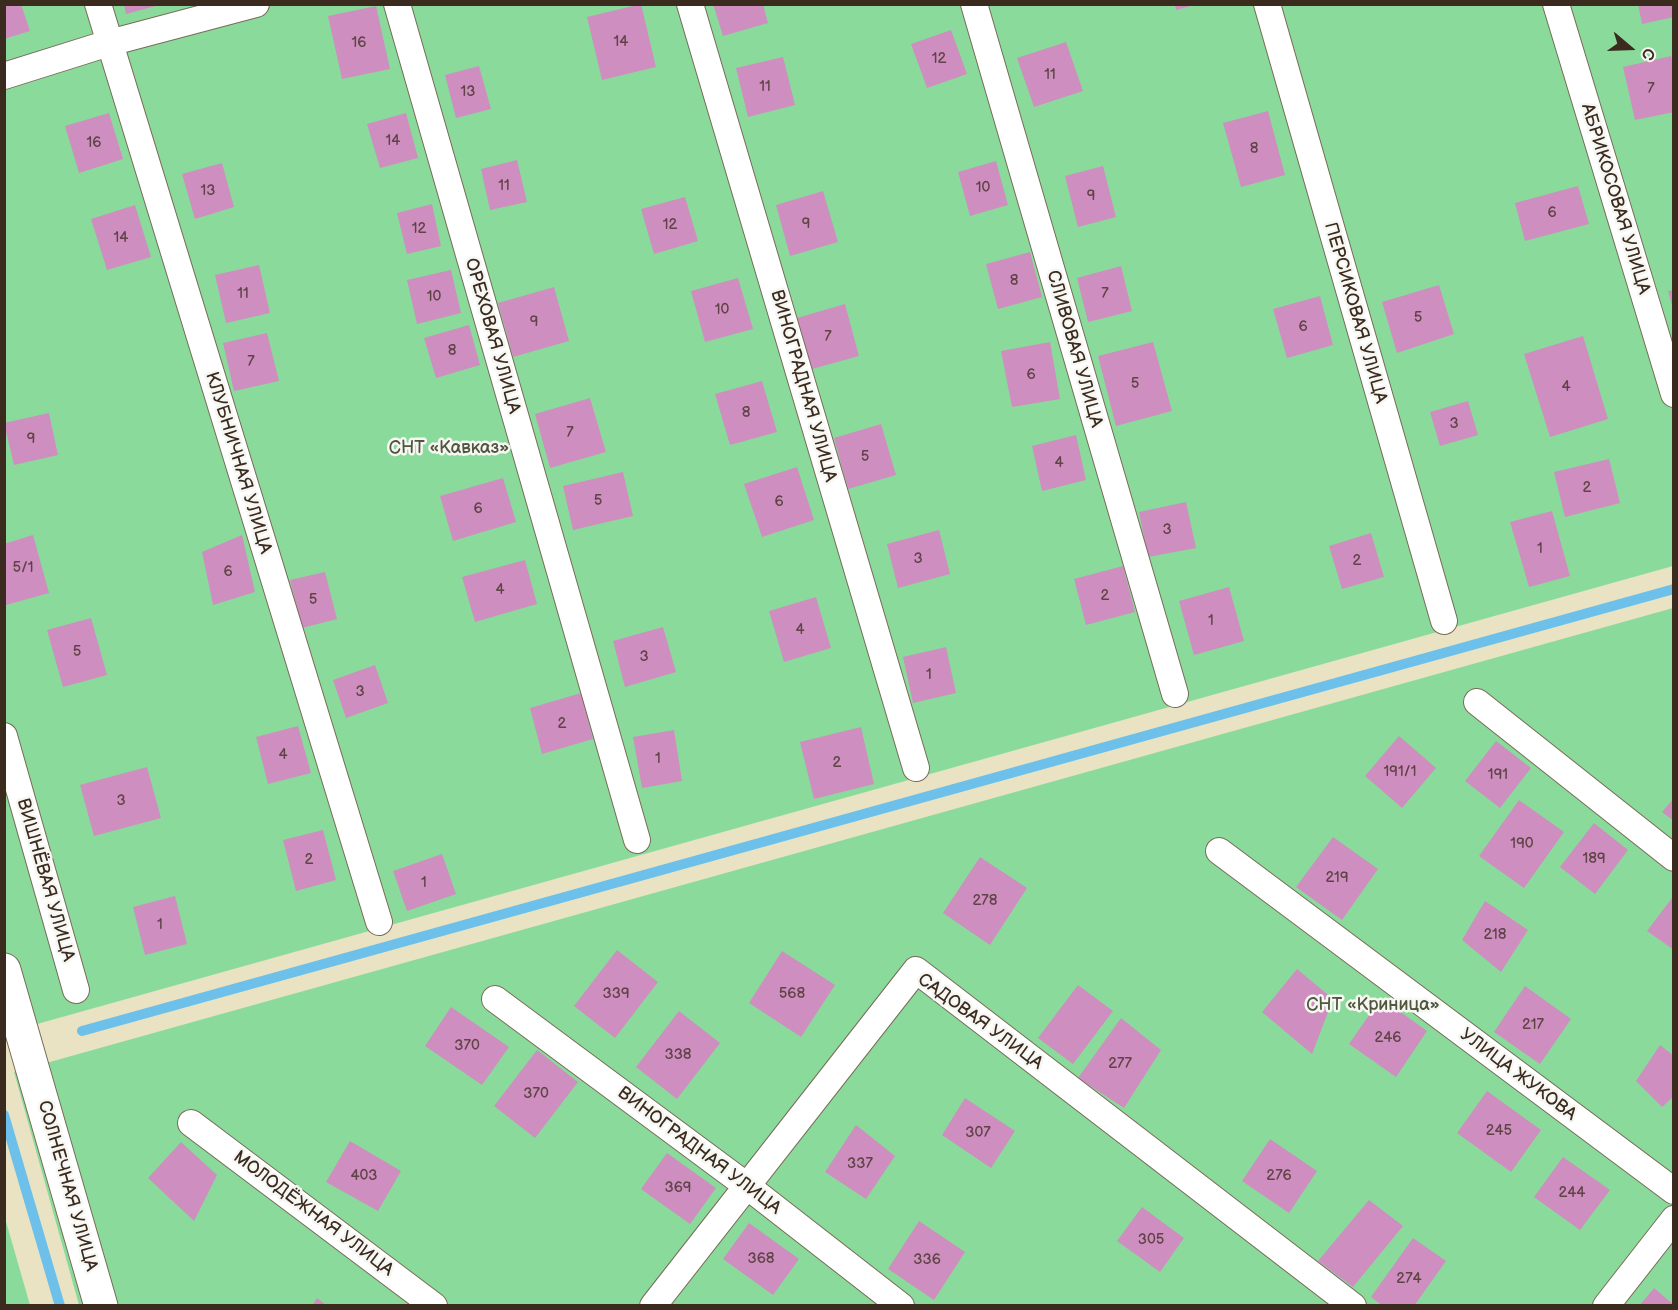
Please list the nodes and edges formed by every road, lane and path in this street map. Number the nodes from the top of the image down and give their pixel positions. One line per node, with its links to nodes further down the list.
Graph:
1 (98, 4): 8 (street, КЛУБНИЧНАЯ УЛИЦА)
2 (256, 4): 8 (street)
3 (397, 4): 16 (street, ОРЕХОВАЯ УЛИЦА)
4 (690, 4): 15 (street, ВИНОГРАДНАЯ УЛИЦА)
5 (974, 4): 12 (street, СЛИВОВАЯ УЛИЦА)
6 (1266, 4): 11 (street, ПЕРСИКОВАЯ УЛИЦА)
7 (1556, 4): 10 (street, АБРИКОСОВАЯ УЛИЦА)
8 (109, 44): 9 (street); 19 (street, КЛУБНИЧНАЯ УЛИЦА)
9 (4, 76)
10 (1674, 394)
11 (1444, 621)
12 (1175, 694)
13 (1477, 702): 18 (street)
14 (4, 736): 21 (street, ВИШНЁВАЯ УЛИЦА)
15 (916, 768)
16 (637, 840)
17 (1219, 852): 25 (street, УЛИЦА ЖУКОВА)
18 (1674, 858)
19 (379, 922)
20 (4, 970): 27 (street, СОЛНЕЧНАЯ УЛИЦА)
21 (76, 990)
22 (495, 999): 24 (street, ВИНОГРАДНАЯ УЛИЦА)
23 (191, 1123): 28 (street, МОЛОДЁЖНАЯ УЛИЦА)
24 (747, 1186): 29 (street, САДОВАЯ УЛИЦА); 30 (street, ВИНОГРАДНАЯ УЛИЦА); 31 (street, САДОВАЯ УЛИЦА)
25 (1674, 1191)
26 (1674, 1219): 32 (street)
27 (101, 1305)
28 (434, 1305)
29 (653, 1305)
30 (902, 1305)
31 (1353, 1305)
32 (1606, 1305)

